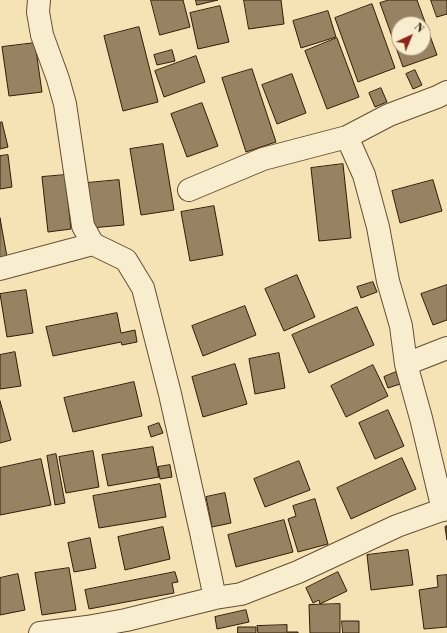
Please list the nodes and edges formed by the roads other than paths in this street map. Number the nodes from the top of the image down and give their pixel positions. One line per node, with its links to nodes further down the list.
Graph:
1 (39, 0): 5 (street)
2 (447, 92): 3 (street)
3 (347, 137): 4 (street); 8 (street)
4 (189, 190)
5 (93, 244): 6 (street); 10 (street)
6 (0, 269)
7 (447, 348): 8 (street)
8 (406, 364): 9 (street)
9 (445, 509): 10 (street)
10 (215, 598): 11 (street)
11 (40, 633)

